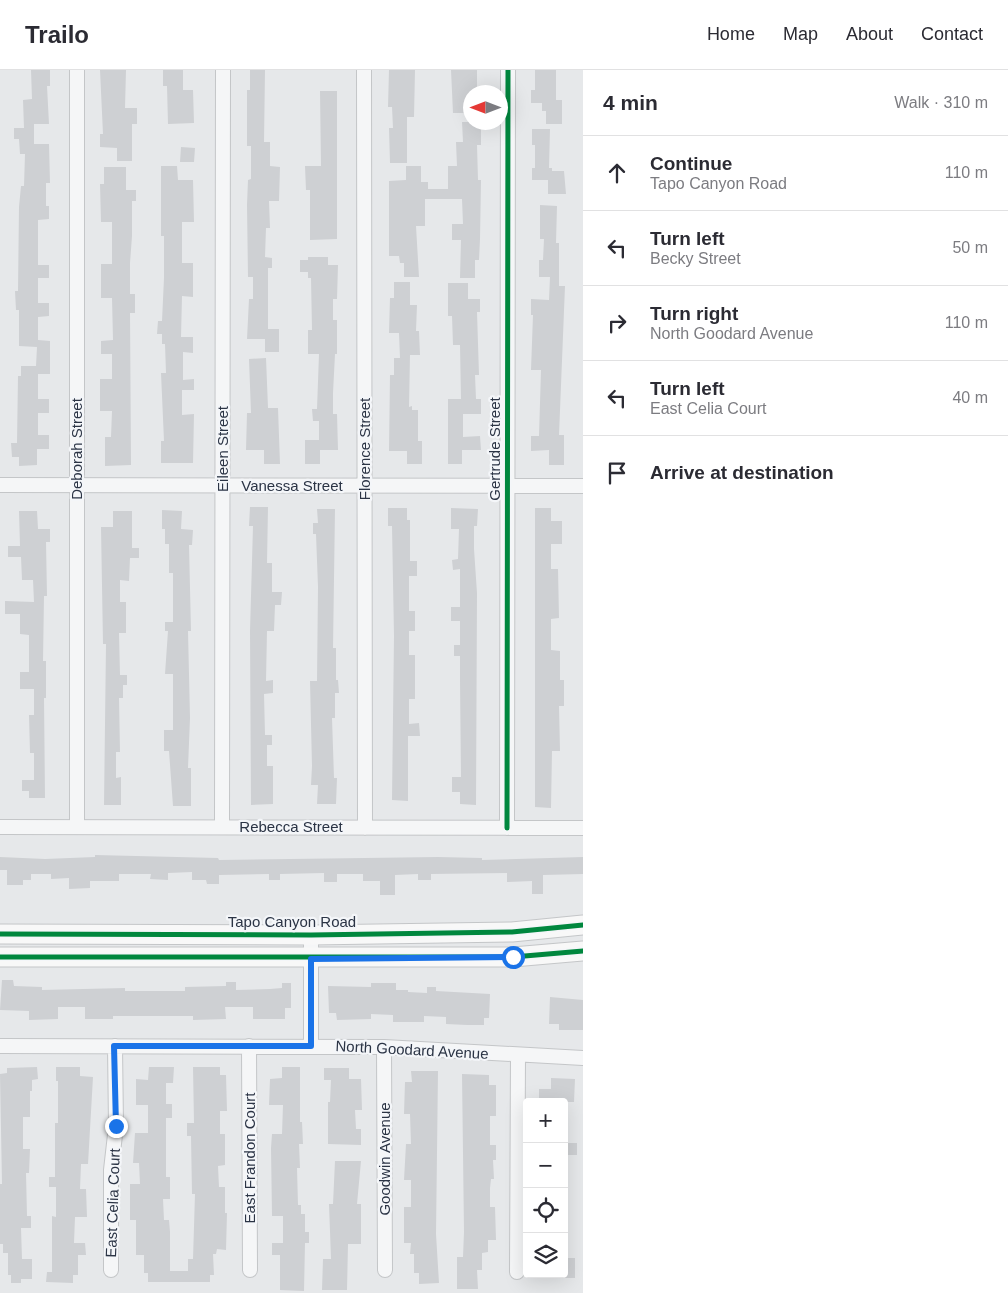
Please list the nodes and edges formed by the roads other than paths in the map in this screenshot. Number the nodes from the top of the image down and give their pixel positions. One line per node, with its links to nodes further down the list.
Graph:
1 (77, 70): 6 (street, Deborah Street)
2 (223, 70): 7 (street, Eileen Street)
3 (364, 70): 8 (street, Florence Street)
4 (508, 70): 9 (street, Gertrude Street)
5 (0, 485): 6 (street, Vanessa Street)
6 (77, 485): 7 (street, Vanessa Street); 12 (street, Deborah Street)
7 (223, 485): 8 (street, Vanessa Street); 13 (street, Eileen Street)
8 (365, 486): 9 (street, Vanessa Street); 14 (street, Florence Street)
9 (508, 486): 10 (street, Vanessa Street); 15 (street, Gertrude Street)
10 (583, 486)
11 (0, 827): 12 (street, Rebecca Street)
12 (76, 827): 13 (street, Rebecca Street)
13 (222, 827): 14 (street, Rebecca Street)
14 (365, 828): 15 (street, Rebecca Street)
15 (507, 828): 16 (street, Rebecca Street)
16 (583, 828)
17 (583, 926): 19 (main road, Tapo Canyon Road)
18 (0, 934): 19 (main road, Tapo Canyon Road)
19 (311, 935): 22 (street)
20 (583, 951): 22 (main road)
21 (0, 957): 22 (main road)
22 (311, 959): 26 (street)
23 (0, 1046): 24 (street, North Goodard Avenue)
24 (114, 1046): 25 (street, North Goodard Avenue); 30 (street, East Celia Court)
25 (249, 1046): 26 (street, North Goodard Avenue); 31 (street, East Frandon Court)
26 (311, 1046): 27 (street, North Goodard Avenue)
27 (384, 1047): 28 (street, North Goodard Avenue); 32 (street, Goodwin Avenue)
28 (518, 1055): 29 (street, North Goodard Avenue); 33 (street)
29 (583, 1058)
30 (111, 1270)
31 (250, 1270)
32 (385, 1270)
33 (517, 1272)

